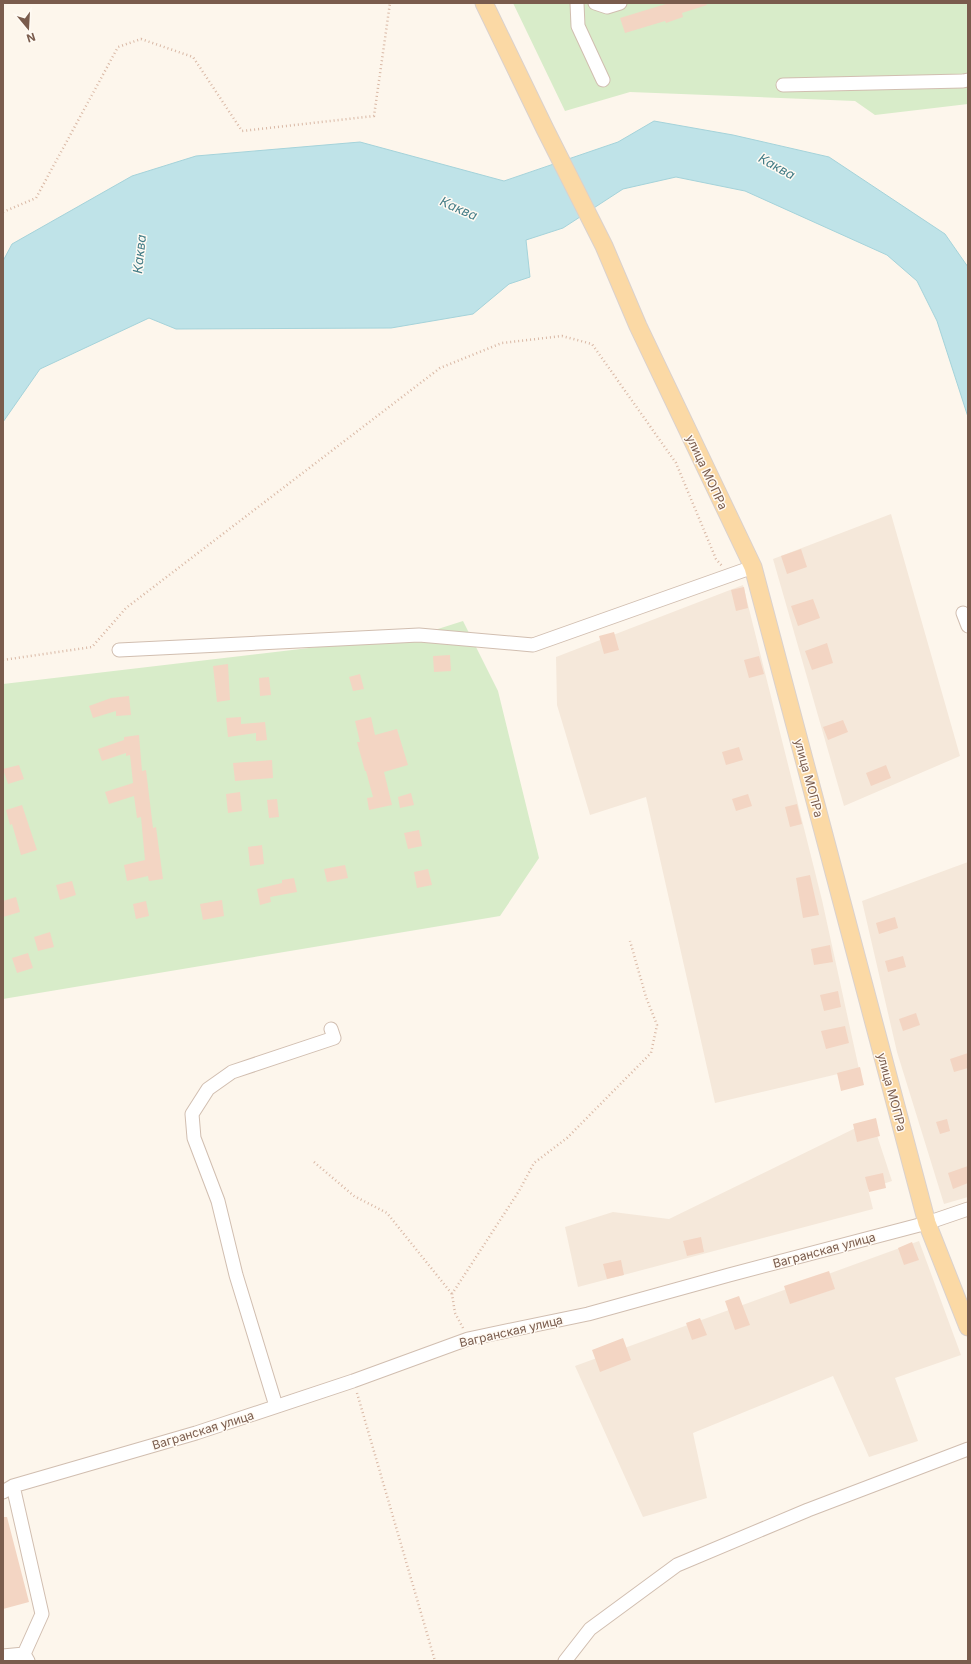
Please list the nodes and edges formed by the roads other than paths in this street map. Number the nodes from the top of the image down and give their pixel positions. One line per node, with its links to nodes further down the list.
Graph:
1 (484, 3): 8 (main road, улица МОПРа)
2 (578, 3): 5 (street)
3 (595, 3): 4 (street)
4 (620, 3)
5 (603, 80)
6 (968, 80): 7 (street)
7 (783, 85)
8 (752, 567): 11 (street); 14 (main road, улица МОПРа)
9 (963, 613): 10 (street)
10 (968, 626)
11 (119, 650)
12 (331, 1029): 16 (street)
13 (968, 1210): 14 (street, Вагранская улица)
14 (927, 1223): 15 (main road, улица МОПРа); 16 (street, Вагранская улица)
15 (968, 1327)
16 (276, 1406): 18 (street, Вагранская улица)
17 (968, 1449): 21 (street)
18 (8, 1489): 20 (street)
19 (3, 1656): 20 (street)
20 (26, 1657)
21 (565, 1661)

